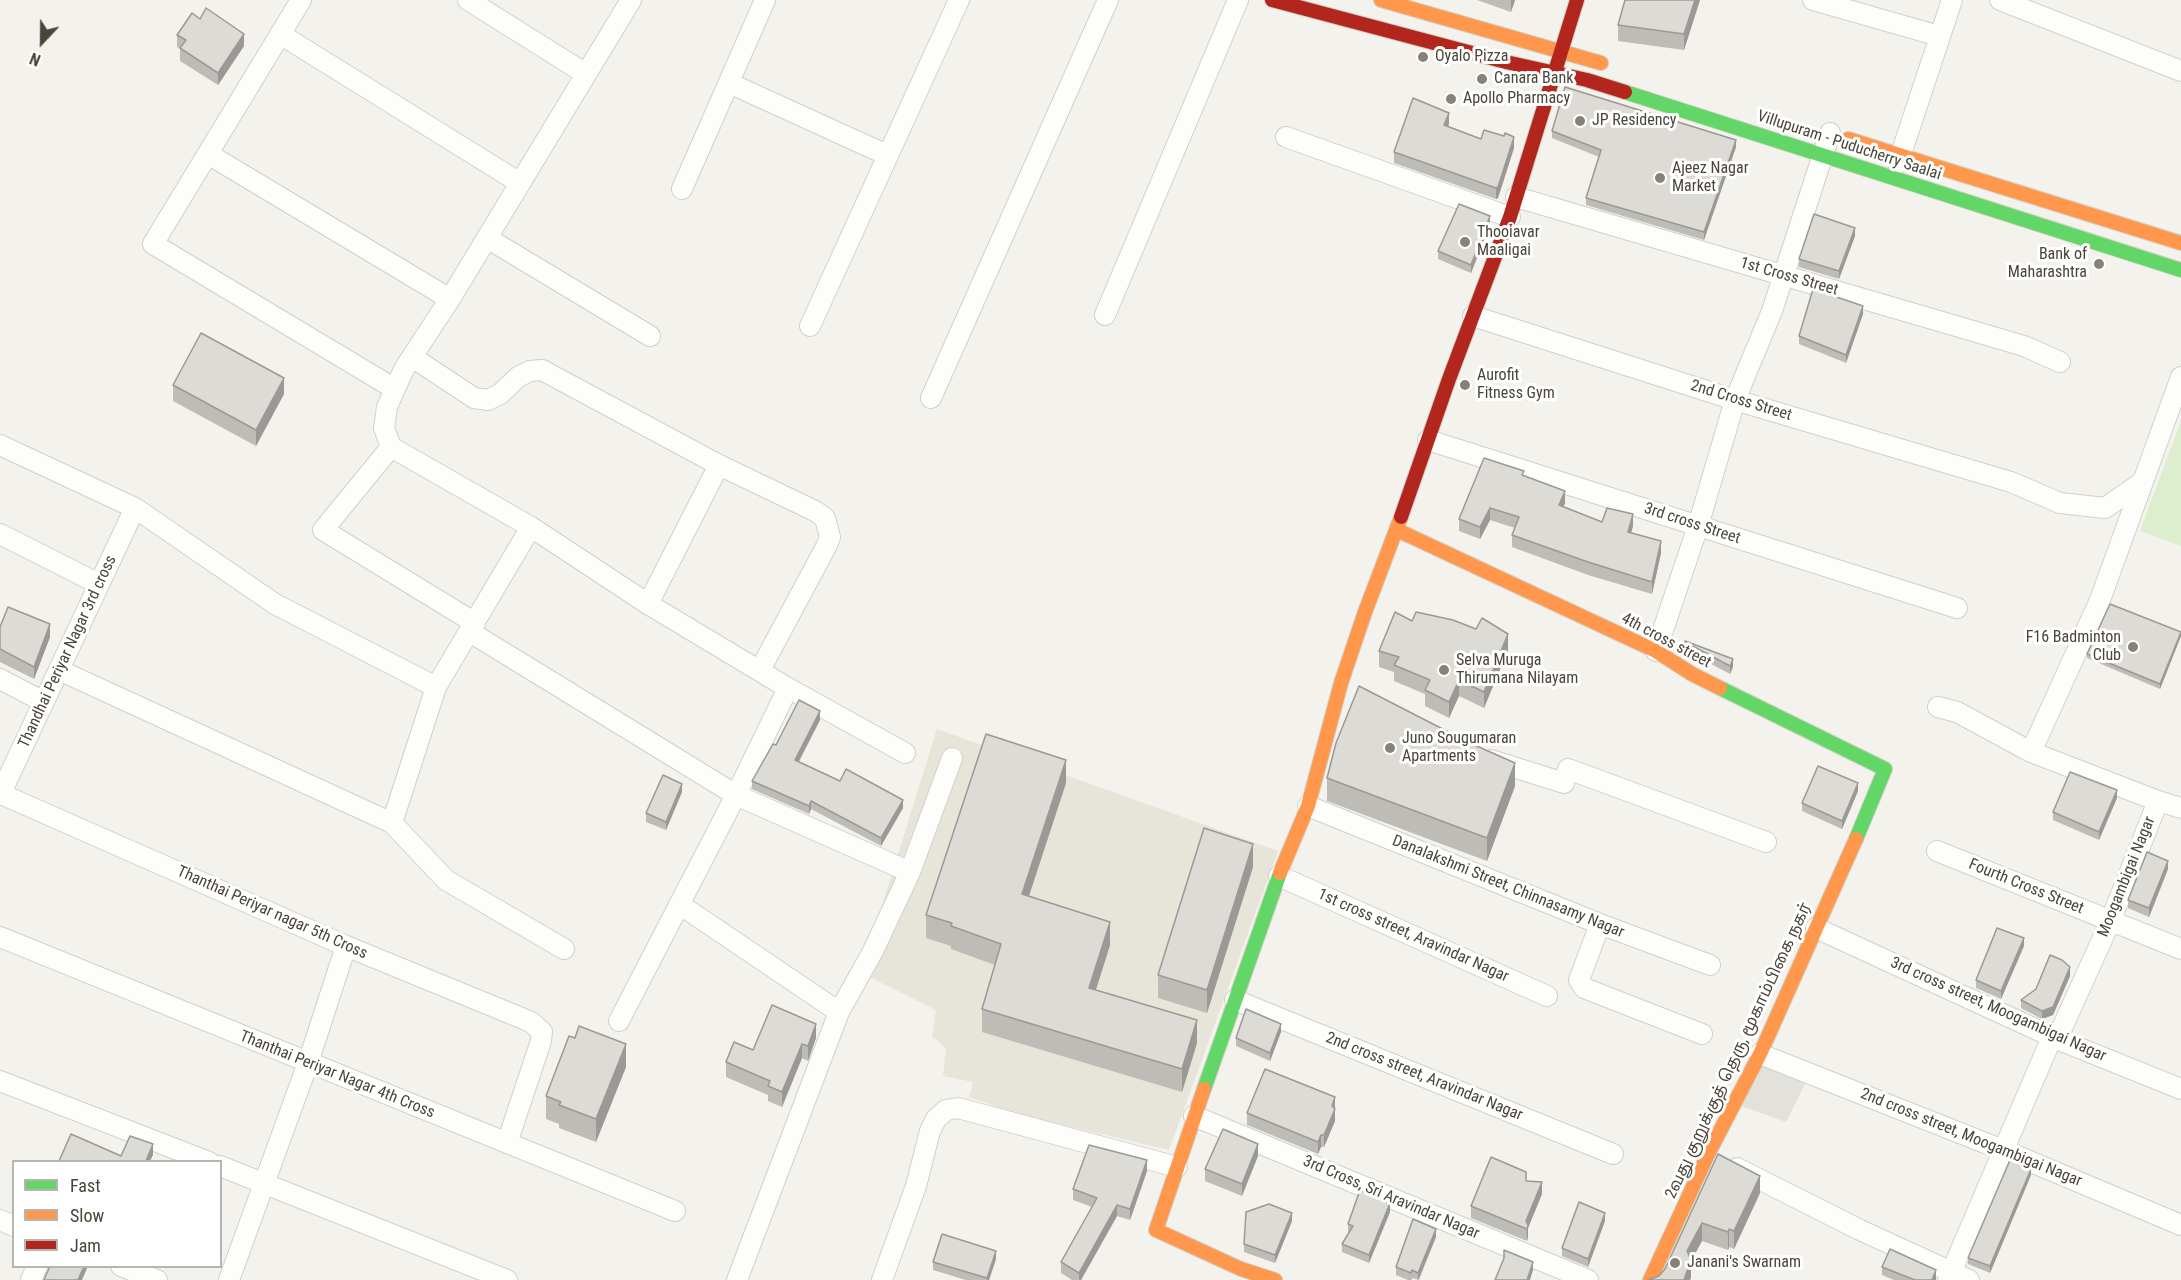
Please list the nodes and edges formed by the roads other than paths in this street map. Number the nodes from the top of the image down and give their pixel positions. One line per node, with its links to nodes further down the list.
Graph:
1 (301, 0): 15 (street)
2 (468, 0): 21 (street)
3 (631, 0): 21 (street)
4 (765, 0): 22 (street)
5 (959, 0): 26 (street)
6 (1108, 0): 49 (street)
7 (1238, 0): 41 (street)
8 (1272, 0): 14 (main road)
9 (1381, 0): 17 (main road)
10 (1577, 0): 17 (main road)
11 (1813, 0): 16 (street)
12 (1952, 0): 16 (street)
13 (2000, 0): 19 (street)
14 (1294, 3): 20 (main road, Villupuram - Puducherry Saalai)
15 (280, 34): 25 (street); 31 (street)
16 (1939, 36): 28 (street)
17 (1562, 51): 18 (main road); 20 (main road)
18 (1614, 66)
19 (2181, 71)
20 (1554, 73): 27 (main road, Villupuram - Puducherry Saalai); 33 (main road)
21 (586, 74): 31 (street)
22 (729, 82): 26 (street); 32 (street)
23 (1824, 131): 27 (street); 28 (main road, Villupuram - Puducherry Saalai)
24 (1286, 137): 35 (street)
25 (208, 154): 40 (street); 48 (street)
26 (887, 155): 43 (street)
27 (1823, 155): 29 (main road, Villupuram - Puducherry Saalai); 39 (street)
28 (1901, 155): 29 (street); 30 (main road, Villupuram - Puducherry Saalai)
29 (1894, 177): 34 (main road, Villupuram - Puducherry Saalai)
30 (1982, 181): 34 (main road); 37 (main road, Villupuram - Puducherry Saalai)
31 (520, 183): 36 (street)
32 (682, 189)
33 (1516, 198): 35 (main road); 39 (street, 1st Cross Street)
34 (1974, 203): 38 (main road, Villupuram - Puducherry Saalai)
35 (1510, 217): 42 (main road)
36 (487, 238): 40 (street); 44 (street)
37 (2181, 243)
38 (2181, 270)
39 (1784, 275): 46 (street, 1st Cross Street); 50 (street)
40 (450, 299): 45 (street)
41 (1105, 315)
42 (1473, 316): 50 (street, 2nd Cross Street); 51 (main road)
43 (810, 326)
44 (650, 336)
45 (412, 357): 48 (street); 54 (street)
46 (2060, 362)
47 (2181, 377): 55 (street)
48 (395, 389): 53 (street)
49 (931, 398)
50 (1735, 400): 55 (street, 2nd Cross Street); 57 (street)
51 (1428, 440): 57 (street, 3rd cross Street); 59 (main road)
52 (0, 445): 56 (street)
53 (391, 447): 58 (street); 64 (street)
54 (719, 465): 62 (street); 67 (street)
55 (2141, 483): 75 (street)
56 (135, 508): 61 (street, Thandhai Periyar Nagar 3rd cross); 70 (street)
57 (1698, 526): 63 (street, 3rd cross Street); 65 (street)
58 (531, 527): 62 (street); 64 (street)
59 (1397, 530): 65 (main road, 4th cross street); 69 (main road)
60 (0, 534): 61 (street)
61 (99, 584): 66 (street, Thandhai Periyar Nagar 3rd cross)
62 (648, 604): 67 (street)
63 (1957, 608)
64 (472, 628): 70 (street); 81 (street)
65 (1656, 651): 79 (main road, 4th cross street)
66 (59, 670): 73 (street, Thandhai Periyar Nagar 3rd cross); 85 (street)
67 (760, 670): 71 (street)
68 (0, 679): 73 (street)
69 (1341, 683): 72 (street); 83 (main road)
70 (436, 687): 85 (street)
71 (788, 688): 76 (street); 81 (street)
72 (1362, 694)
73 (44, 702): 80 (street, Thandhai Periyar Nagar 3rd cross)
74 (1938, 706): 75 (street, Moogambigai Nagar)
75 (2031, 752): 82 (street, Moogambigai Nagar)
76 (905, 753)
77 (1475, 755): 86 (street)
78 (952, 758): 88 (street)
79 (1885, 769): 93 (main road, 2வது குறுக்குத் தெரு, மூகாம்பிகை நகர்)
80 (0, 794): 95 (street, Thanthai Periyar nagar 5th Cross)
81 (736, 795): 88 (street); 90 (street)
82 (2158, 801): 84 (street); 91 (street, Moogambigai Nagar)
83 (1308, 806): 89 (main road); 92 (street, Danalakshmi Street, Chinnasamy Nagar)
84 (2181, 808)
85 (392, 823): 96 (street)
86 (1766, 842)
87 (1937, 851): 91 (street, Fourth Cross Street)
88 (910, 872): 101 (street)
89 (1279, 876): 99 (street, 1st cross street, Aravindar Nagar); 100 (main road)
90 (679, 904): 101 (street); 102 (street)
91 (2110, 922): 97 (street, Fourth Cross Street); 104 (street, Moogambigai Nagar)
92 (1600, 924): 98 (street, Danalakshmi Street, Chinnasamy Nagar); 103 (street)
93 (1816, 928): 104 (street, 3rd cross street, Moogambigai Nagar); 105 (main road, 2வது குறுக்குத் தெரு, மூகாம்பிகை நகர்)
94 (0, 937): 106 (street, Thanthai Periyar Nagar 4th Cross)
95 (346, 946): 106 (street); 110 (street, Thanthai Periyar nagar 5th Cross)
96 (564, 949)
97 (2181, 949)
98 (1710, 965)
99 (1547, 996)
100 (1235, 1000): 109 (main road); 112 (street, 2nd cross street, Aravindar Nagar)
101 (839, 1012): 125 (street)
102 (619, 1021)
103 (1702, 1034)
104 (2057, 1039): 108 (street, 3rd cross street, Moogambigai Nagar); 111 (street, Moogambigai Nagar)
105 (1760, 1054): 111 (street, 2nd cross street, Moogambigai Nagar); 113 (main road, 2வது குறுக்குத் தெரு, மூகாம்பிகை நகர்)
106 (308, 1063): 110 (street, Thanthai Periyar Nagar 4th Cross); 117 (street)
107 (0, 1081): 114 (street)
108 (2181, 1089)
109 (1194, 1116): 116 (main road); 128 (street, 3rd Cross, Sri Aravindar Nagar)
110 (507, 1143): 118 (street, Thanthai Periyar Nagar 4th Cross)
111 (2003, 1150): 119 (street, 2nd cross street, Moogambigai Nagar); 121 (street, Moogambigai Nagar)
112 (1613, 1154)
113 (1708, 1154): 121 (street); 129 (main road, 2வது குறுக்குத் தெரு, மூகாம்பிகை நகர்)
114 (206, 1160)
115 (222, 1167): 117 (street)
116 (1177, 1167): 126 (street); 127 (main road)
117 (265, 1183): 123 (street); 124 (street)
118 (675, 1211)
119 (2181, 1225)
120 (127, 1268): 122 (street)
121 (1956, 1278)
122 (157, 1280)
123 (229, 1280)
124 (507, 1280)
125 (737, 1280)
126 (882, 1280)
127 (1275, 1280)
128 (1588, 1280)
129 (1650, 1280)

